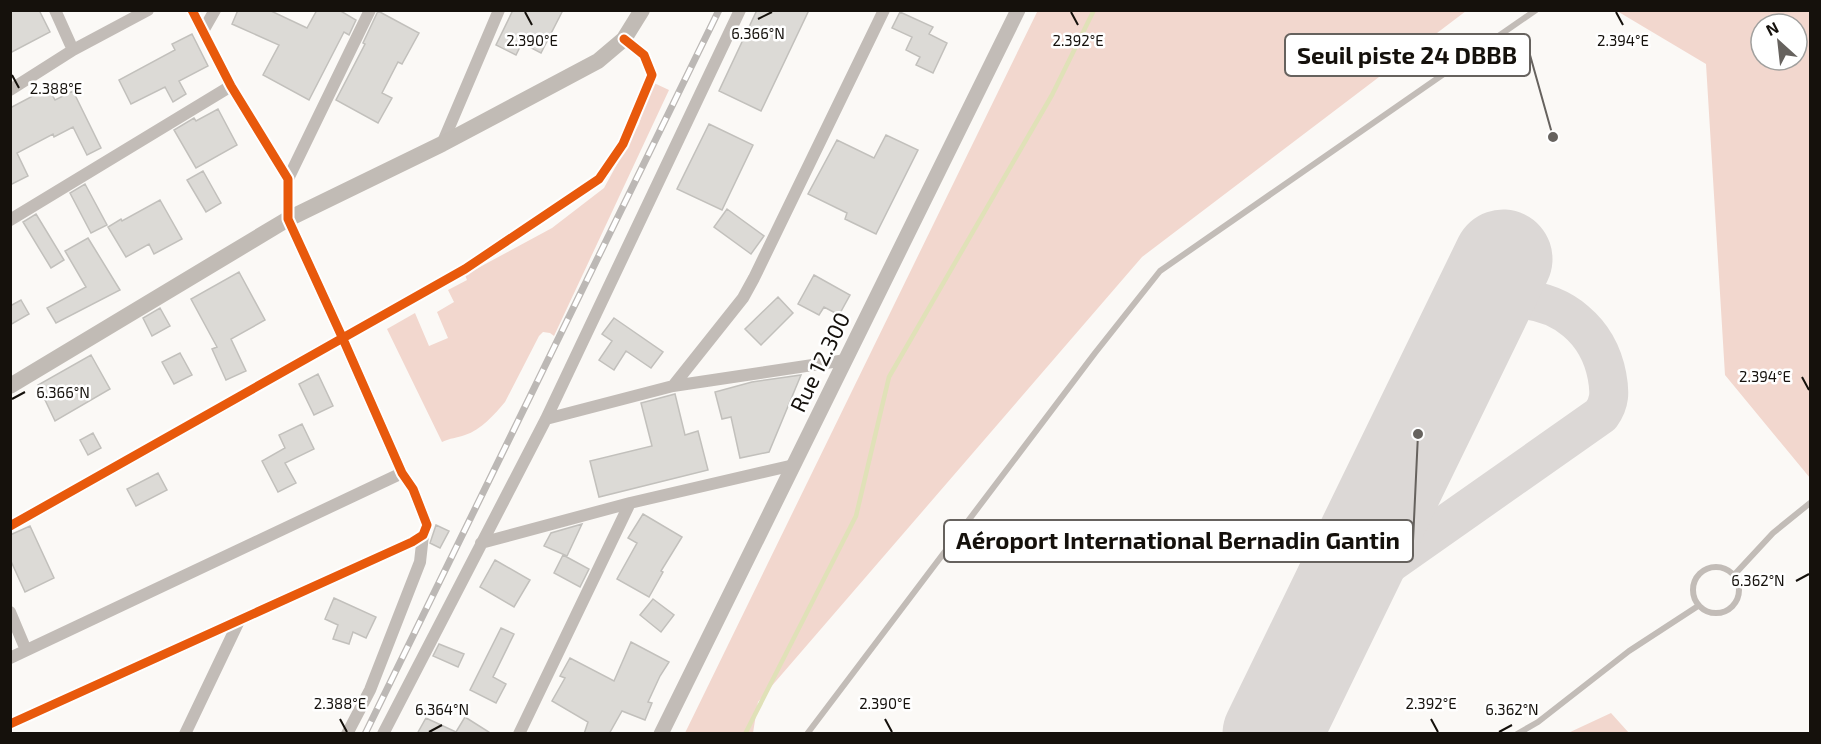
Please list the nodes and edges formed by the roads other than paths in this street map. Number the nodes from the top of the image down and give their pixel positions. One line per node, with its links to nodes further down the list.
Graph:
1 (55, 10): 14 (street)
2 (148, 10): 14 (street)
3 (192, 10): 12 (street)
4 (215, 10): 12 (street)
5 (370, 10): 18 (street)
6 (499, 10): 17 (street)
7 (642, 10): 13 (main road)
8 (740, 10): 25 (street)
9 (885, 10): 24 (street)
10 (1536, 10): 45 (lane)
11 (1017, 11): 22 (street, Rue 12.300)
12 (203, 31): 15 (street)
13 (624, 39): 17 (main road); 21 (street)
14 (73, 50): 16 (street)
15 (231, 87): 18 (street); 20 (street)
16 (10, 90)
17 (442, 144): 19 (main road)
18 (288, 179): 19 (street)
19 (288, 219): 21 (street); 23 (main road)
20 (10, 220)
21 (343, 339): 27 (street); 30 (street)
22 (846, 360): 24 (street); 26 (street, Rue 12.300)
23 (10, 386)
24 (673, 386): 25 (street)
25 (546, 419): 32 (street)
26 (794, 465): 28 (street); 44 (street, Rue 12.300)
27 (402, 473): 31 (street); 37 (street)
28 (630, 503): 32 (street); 43 (street)
29 (1810, 503): 33 (lane)
30 (10, 526)
31 (423, 535): 36 (street); 41 (street)
32 (481, 543): 42 (street)
33 (1734, 575): 34 (lane); 34 (lane)
34 (1698, 606): 46 (lane)
35 (10, 612): 37 (street)
36 (239, 621): 39 (street); 40 (street)
37 (26, 650): 38 (street)
38 (10, 658)
39 (10, 724)
40 (185, 734)
41 (347, 734)
42 (383, 734)
43 (519, 734)
44 (661, 734)
45 (807, 734)
46 (1517, 734)

